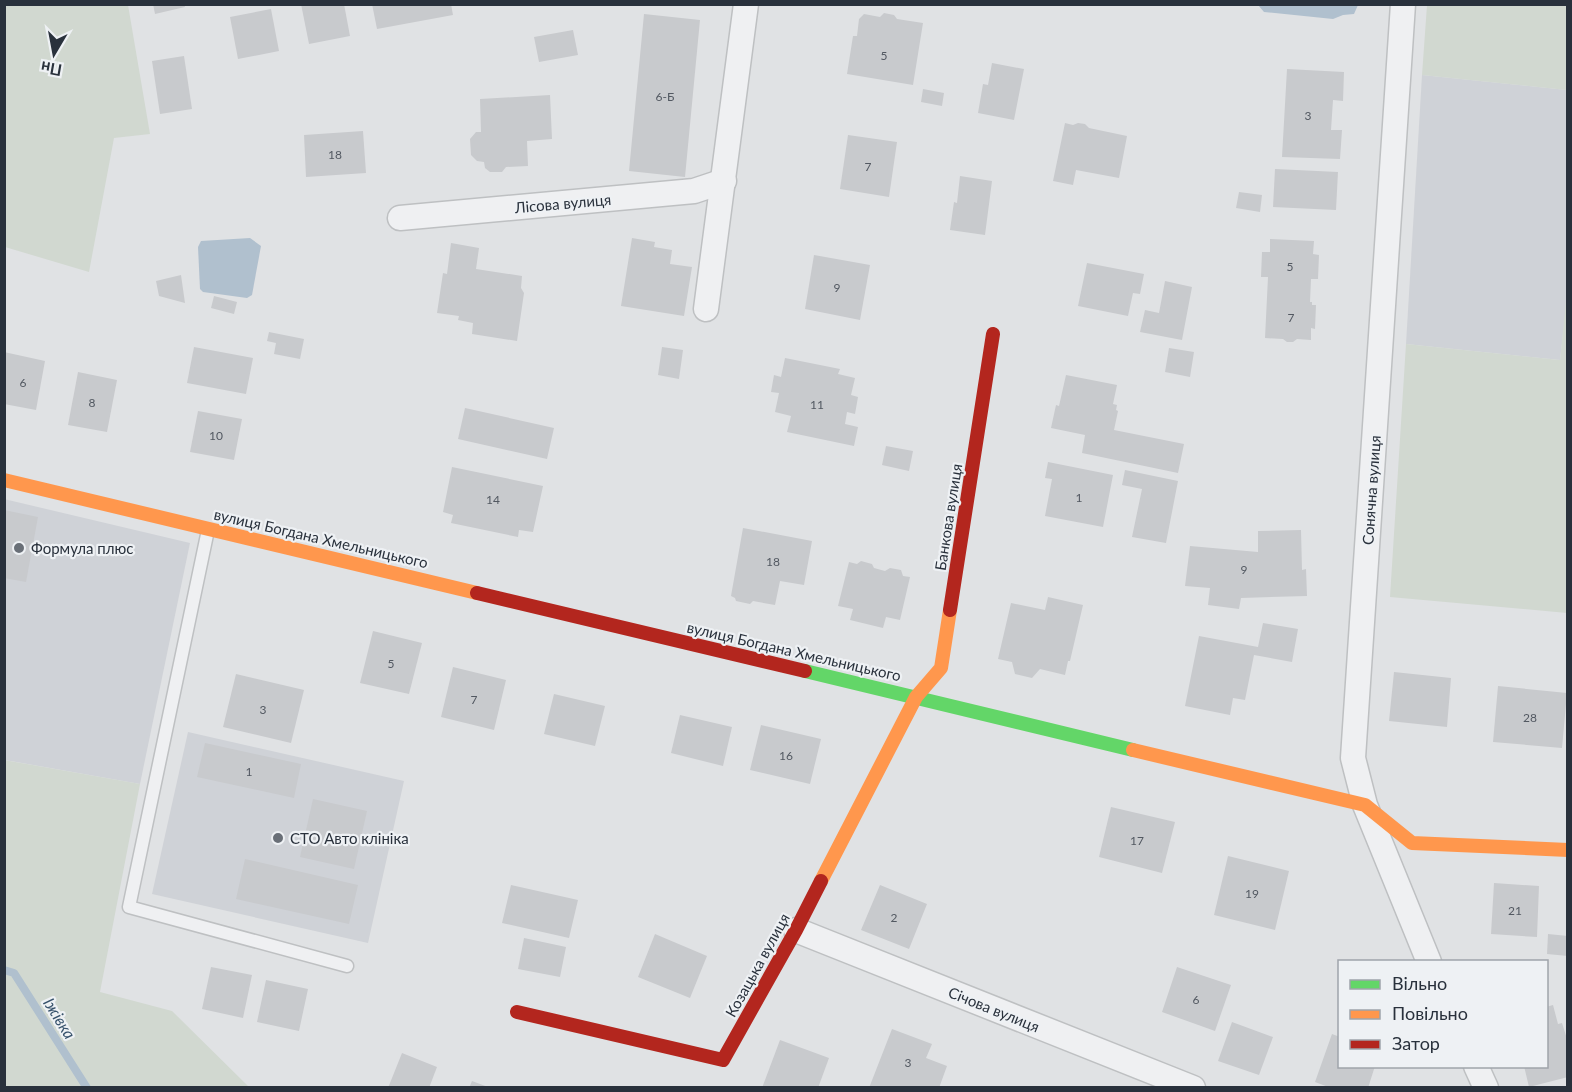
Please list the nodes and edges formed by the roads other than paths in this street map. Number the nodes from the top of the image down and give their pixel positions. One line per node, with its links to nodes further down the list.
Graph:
1 (746, 4): 3 (street)
2 (1403, 4): 10 (street, Сонячна вулиця)
3 (724, 181): 4 (street, Лісова вулиця); 5 (street)
4 (400, 218)
5 (706, 309)
6 (993, 334): 9 (street, Банкова вулиця)
7 (4, 480): 8 (street, вулиця Богдана Хмельницького)
8 (208, 529): 9 (street, вулиця Богдана Хмельницького); 14 (lane)
9 (916, 697): 10 (street, вулиця Богдана Хмельницького); 12 (street, Козацька вулиця)
10 (1365, 805): 11 (street, вулиця Богдана Хмельницького); 13 (street, Сонячна вулиця)
11 (1568, 850)
12 (796, 930): 15 (street, Козацька вулиця); 17 (street, Січова вулиця)
13 (1428, 960)
14 (346, 966)
15 (517, 1012)
16 (1477, 1068): 18 (street)
17 (1193, 1088)
18 (1486, 1088)

